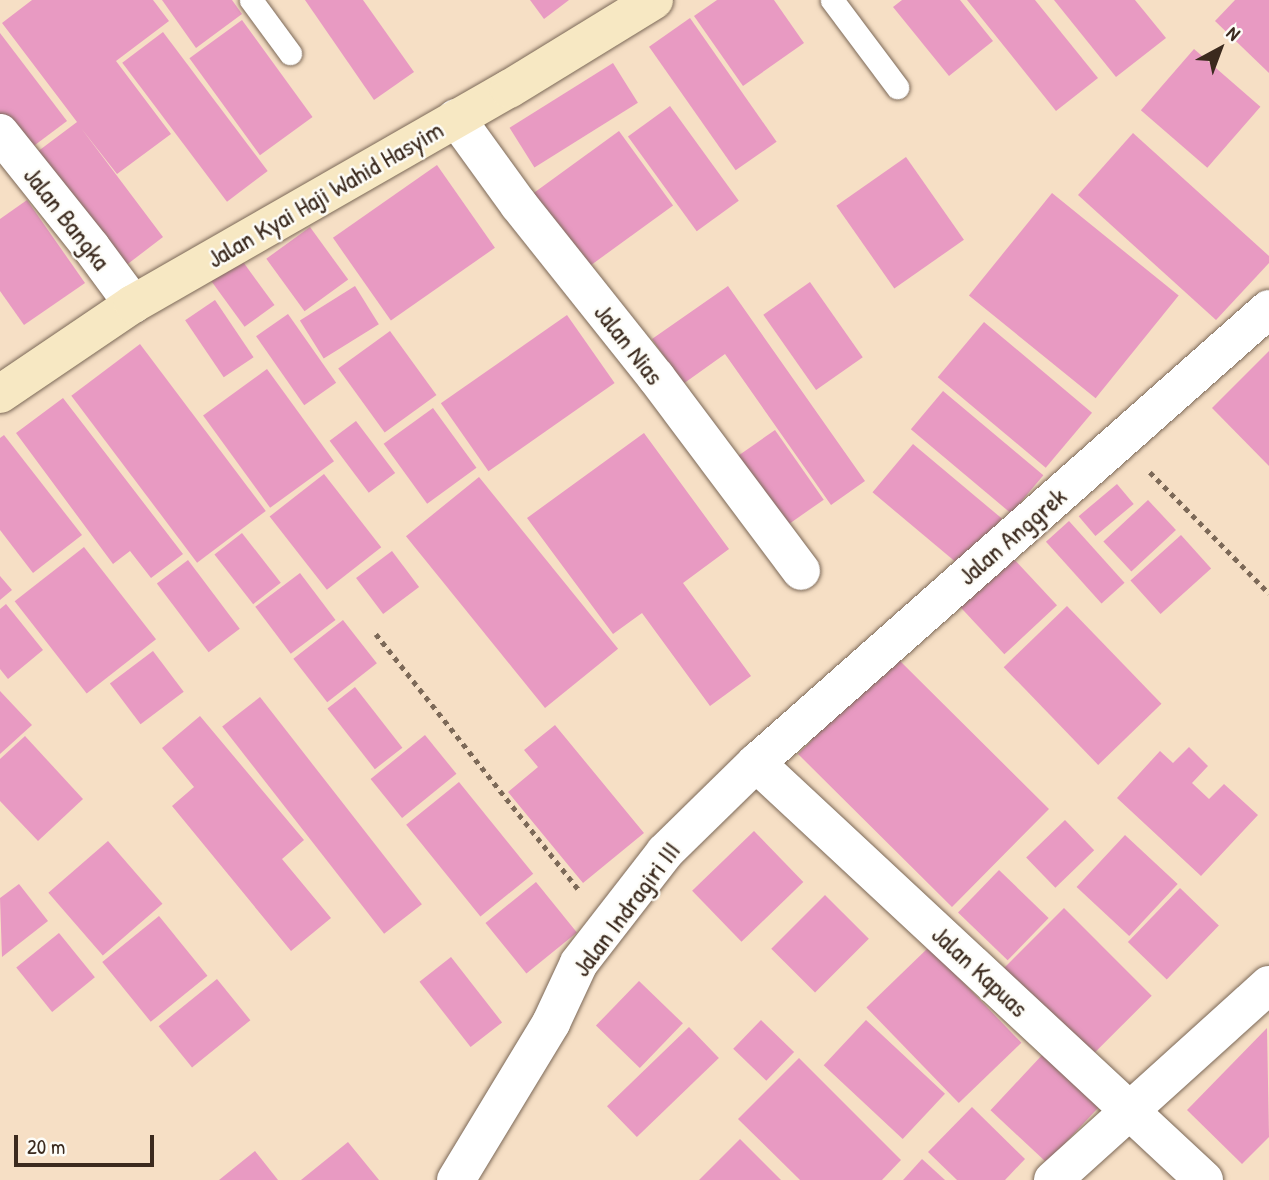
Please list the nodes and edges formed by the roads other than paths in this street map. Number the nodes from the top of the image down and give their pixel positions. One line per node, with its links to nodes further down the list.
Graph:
1 (251, 0): 4 (lane)
2 (832, 0): 5 (lane)
3 (639, 4): 6 (main road, Jalan Kyai Haji Wahid Hasyim)
4 (290, 53)
5 (897, 88)
6 (456, 118): 8 (main road, Jalan Kyai Haji Wahid Hasyim); 11 (street, Jalan Nias)
7 (0, 133): 8 (street, Jalan Bangka)
8 (133, 304): 10 (main road, Jalan Kyai Haji Wahid Hasyim)
9 (1269, 309): 12 (street, Jalan Anggrek)
10 (0, 394)
11 (801, 570)
12 (756, 763): 14 (street, Jalan Kapuas); 15 (street, Jalan Indragiri III)
13 (1269, 985): 14 (street)
14 (1129, 1110): 16 (street); 17 (street, Jalan Kapuas)
15 (456, 1180)
16 (1053, 1180)
17 (1204, 1180)

